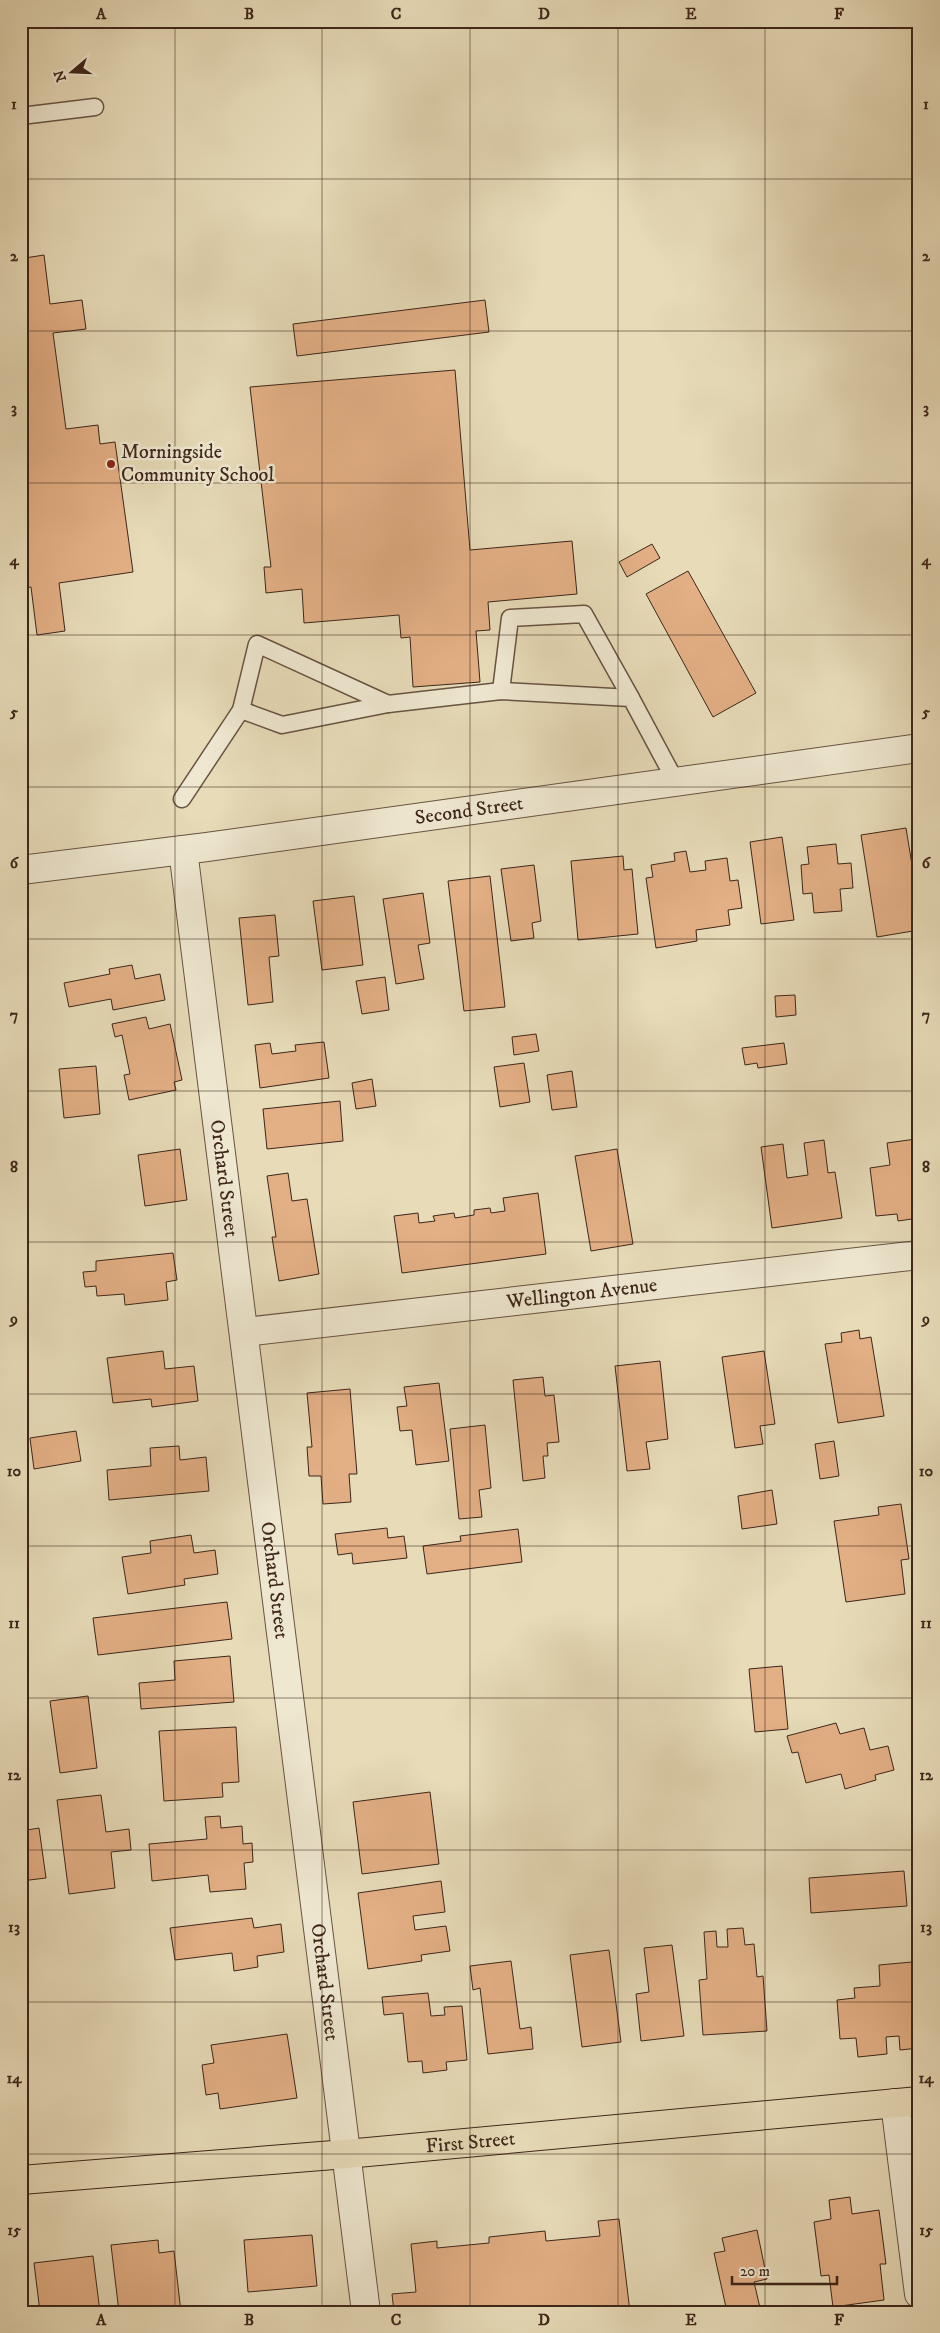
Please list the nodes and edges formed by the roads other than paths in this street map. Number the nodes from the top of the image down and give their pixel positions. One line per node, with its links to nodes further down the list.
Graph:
1 (95, 107): 2 (lane)
2 (21, 116)
3 (501, 691): 4 (lane); 4 (lane); 5 (lane)
4 (631, 698): 8 (lane)
5 (388, 704): 6 (lane); 6 (lane)
6 (241, 710): 9 (lane)
7 (919, 748): 8 (street, Second Street)
8 (676, 782): 10 (street, Second Street)
9 (182, 799)
10 (183, 850): 11 (street, Second Street); 13 (street, Orchard Street)
11 (21, 870)
12 (919, 1255): 13 (street, Wellington Avenue)
13 (245, 1332): 15 (street, Orchard Street)
14 (907, 2102): 15 (main road, First Street); 17 (street)
15 (346, 2154): 16 (main road, First Street); 18 (street, Orchard Street)
16 (21, 2180)
17 (919, 2294)
18 (366, 2312)

